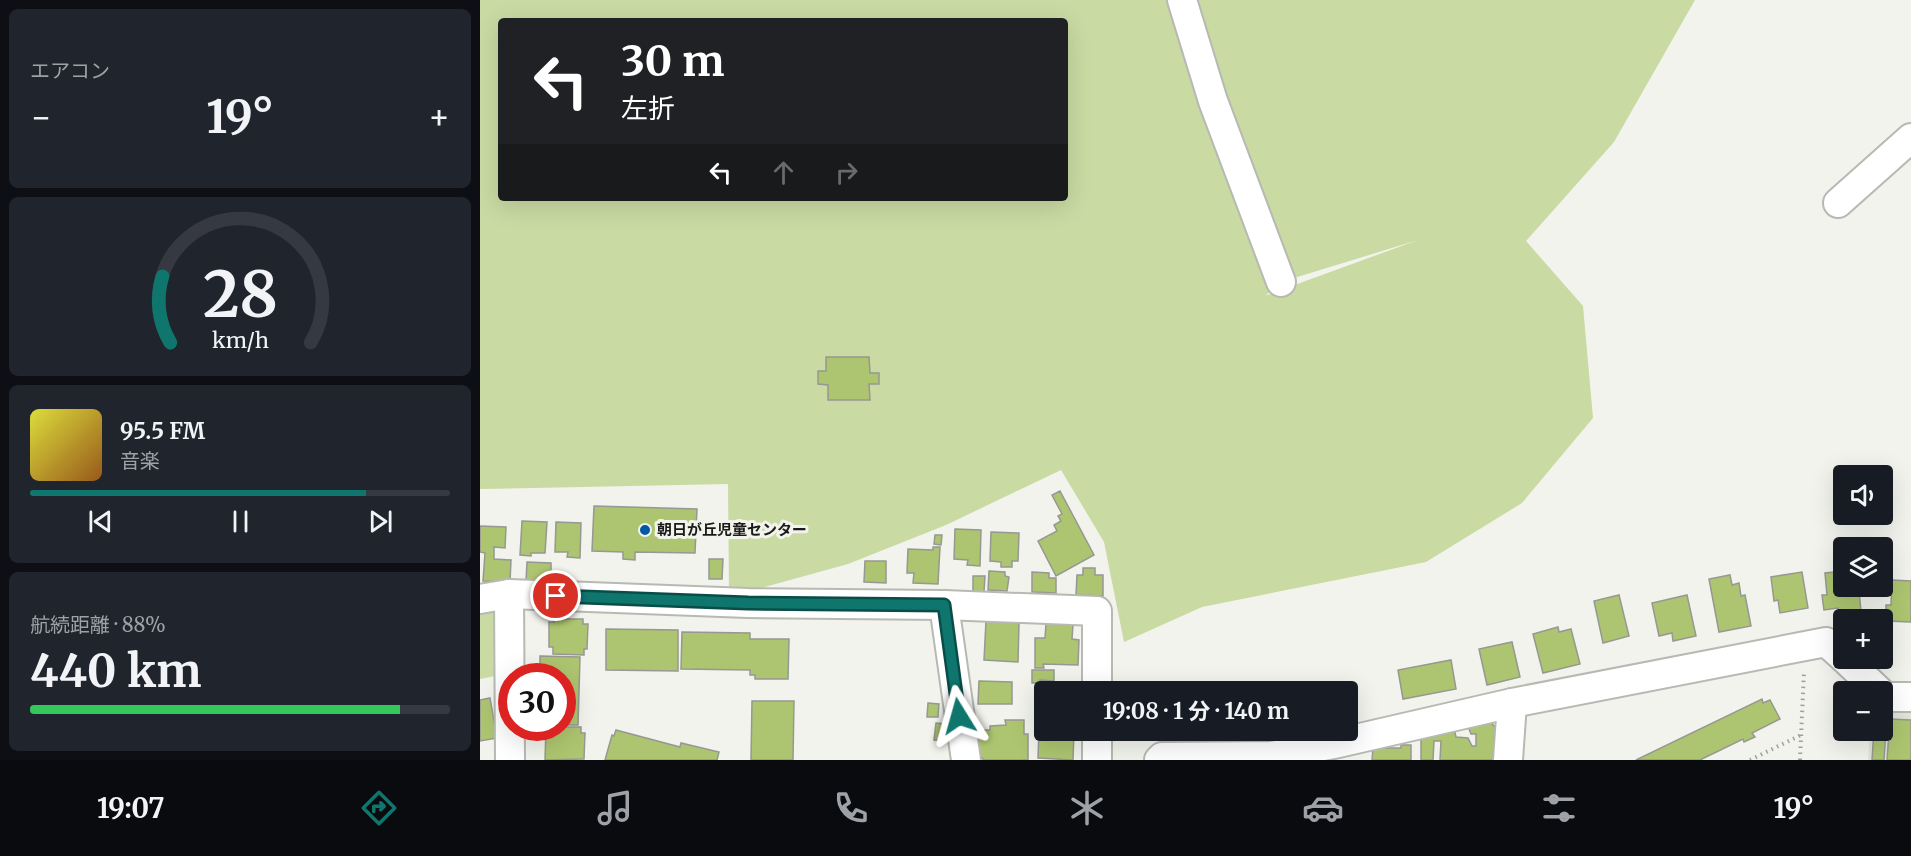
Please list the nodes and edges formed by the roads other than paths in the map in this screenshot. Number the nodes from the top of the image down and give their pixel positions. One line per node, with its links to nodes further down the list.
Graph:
1 (1182, 0): 4 (street)
2 (1911, 138): 3 (street)
3 (1838, 203)
4 (1281, 282)
5 (509, 594): 6 (street); 7 (street); 17 (street)
6 (480, 599)
7 (944, 605): 10 (street); 18 (street)
8 (1833, 648): 14 (street)
9 (1856, 669): 11 (street)
10 (1097, 681)
11 (1868, 681)
12 (1893, 697): 13 (street)
13 (1911, 697)
14 (1512, 703): 16 (street); 21 (street)
15 (1097, 741): 19 (street)
16 (1334, 752): 20 (street)
17 (510, 760)
18 (966, 760)
19 (1097, 760)
20 (1159, 760)
21 (1508, 760)

